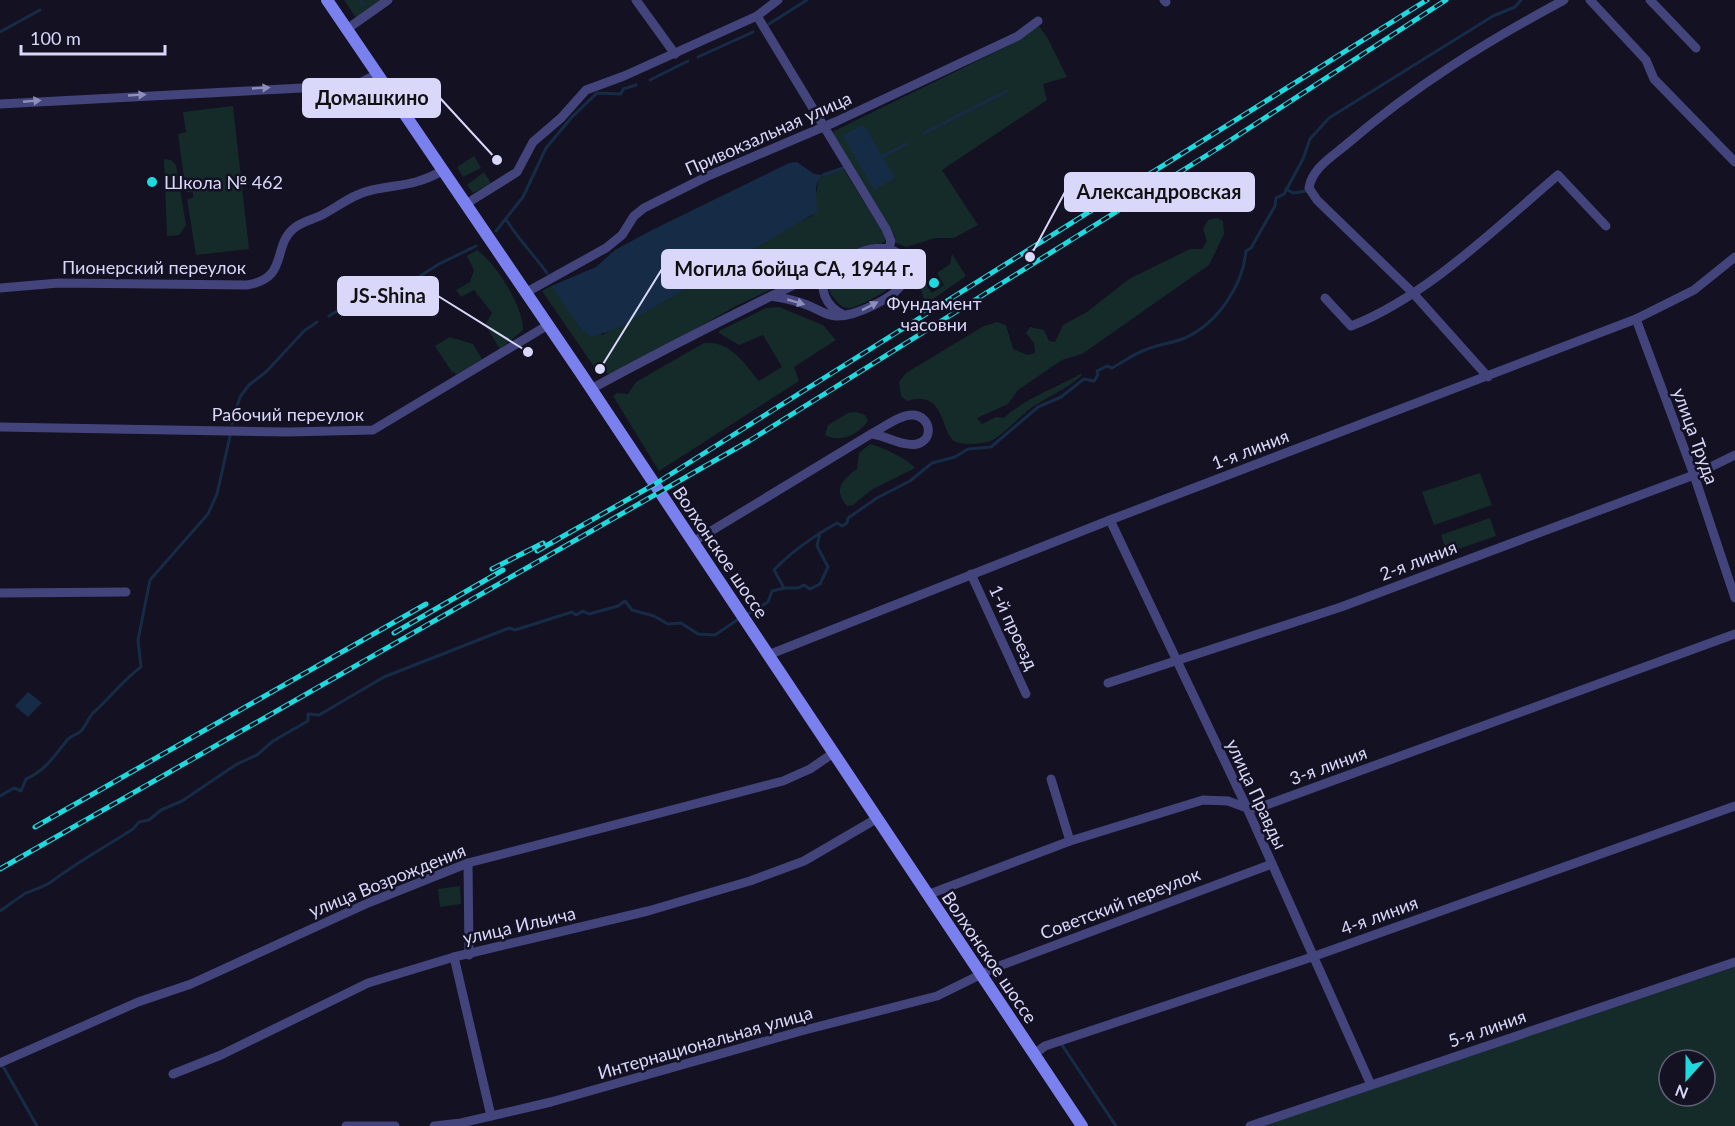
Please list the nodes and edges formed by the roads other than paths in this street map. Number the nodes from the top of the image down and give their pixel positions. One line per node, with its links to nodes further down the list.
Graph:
1 (327, 0): 10 (main road, Волхонское шоссе)
2 (388, 0): 10 (street)
3 (636, 0): 12 (street)
4 (1564, 0): 25 (street)
5 (1590, 0): 16 (street)
6 (1650, 0): 11 (street)
7 (774, 1): 8 (street)
8 (757, 16): 12 (street); 15 (street)
9 (1038, 21): 15 (street, Привокзальная улица)
10 (347, 29): 13 (main road, Волхонское шоссе)
11 (1696, 48)
12 (675, 54): 18 (street)
13 (377, 74): 14 (street, one-way to 13); 17 (main road, Волхонское шоссе)
14 (0, 104)
15 (823, 127): 20 (street); 24 (street, Привокзальная улица)
16 (1735, 162)
17 (442, 171): 18 (main road, Волхонское шоссе); 23 (street, Пионерский переулок)
18 (466, 204): 24 (main road, Волхонское шоссе)
19 (1606, 226): 25 (street)
20 (889, 248): 22 (street); 28 (street, one-way to 20)
21 (1735, 257): 29 (street, 1-я линия)
22 (828, 269): 26 (street); 28 (street)
23 (0, 288)
24 (525, 292): 30 (main road, Волхонское шоссе)
25 (1413, 292): 27 (street); 31 (street)
26 (771, 296): 28 (street, one-way to 28); 32 (street)
27 (1325, 298)
28 (845, 316)
29 (1636, 319): 31 (street, 1-я линия); 36 (street, улица Труда)
30 (548, 325): 32 (main road, Волхонское шоссе); 33 (street, Рабочий переулок)
31 (1488, 377): 37 (street, 1-я линия)
32 (591, 389): 38 (main road, Волхонское шоссе)
33 (0, 427)
34 (871, 434): 34 (street); 38 (street)
35 (1735, 455): 36 (street, 2-я линия)
36 (1694, 475): 42 (street, улица Труда); 45 (street, 2-я линия)
37 (1110, 520): 39 (street, 1-я линия); 45 (street, улица Правды)
38 (693, 542): 44 (main road, Волхонское шоссе)
39 (971, 574): 44 (street, 1-я линия); 47 (street, 1-й проезд)
40 (126, 592): 41 (street)
41 (0, 593)
42 (1735, 598)
43 (1735, 633): 51 (street, 3-я линия)
44 (768, 655): 48 (main road, Волхонское шоссе)
45 (1176, 662): 46 (street, 2-я линия); 51 (street, улица Правды)
46 (1108, 683)
47 (1026, 694)
48 (832, 754): 52 (main road, Волхонское шоссе); 54 (street, улица Возрождения)
49 (1051, 779): 53 (street)
50 (1735, 806): 58 (street, 4-я линия)
51 (1247, 808): 53 (street, 3-я линия); 55 (street, улица Правды)
52 (876, 819): 56 (main road, Волхонское шоссе); 57 (street, улица Ильича)
53 (1070, 841): 56 (street, 3-я линия)
54 (468, 863): 57 (street); 63 (street, улица Возрождения)
55 (1272, 864): 58 (street, улица Правды); 61 (street, Советский переулок)
56 (927, 895): 61 (main road, Волхонское шоссе)
57 (469, 955): 59 (street, улица Ильича)
58 (1315, 956): 62 (street, 4-я линия); 65 (street, улица Правды)
59 (454, 957): 64 (street, улица Ильича); 66 (street)
60 (1735, 962): 65 (street, 5-я линия)
61 (981, 974): 62 (main road, Волхонское шоссе); 66 (street, Интернациональная улица)
62 (1034, 1054): 70 (main road, Волхонское шоссе)
63 (0, 1063)
64 (173, 1074)
65 (1371, 1084): 71 (street, 5-я линия)
66 (491, 1116): 69 (street, Интернациональная улица)
67 (346, 1126): 68 (street)
68 (395, 1126)
69 (434, 1126)
70 (1082, 1126)
71 (1251, 1126)

